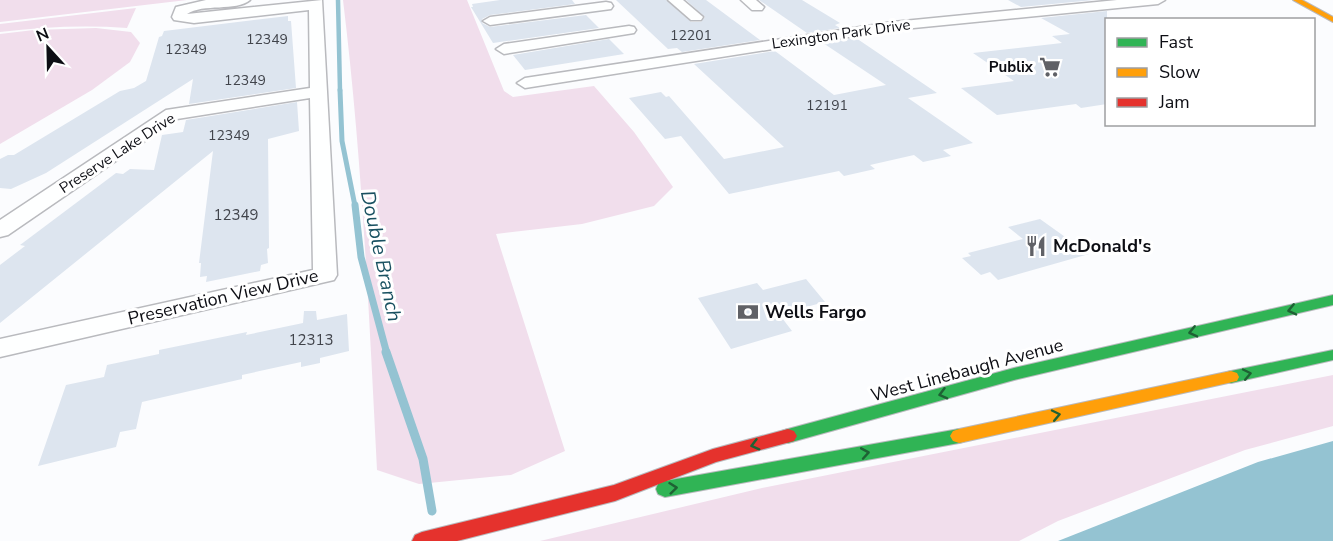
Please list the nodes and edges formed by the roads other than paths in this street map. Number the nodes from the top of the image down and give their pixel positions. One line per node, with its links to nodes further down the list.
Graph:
1 (243, 0): 6 (street, Preservation View Drive)
2 (675, 0): 10 (street)
3 (1158, 0): 15 (street, Lexington Park Drive)
4 (1326, 0): 8 (main road)
5 (1301, 2): 8 (main road); 9 (main road); 11 (main road)
6 (315, 3): 17 (street, Preservation View Drive)
7 (603, 3): 12 (street); 13 (street)
8 (1333, 5)
9 (1333, 15)
10 (696, 16)
11 (1333, 20)
12 (489, 21)
13 (637, 38): 14 (street); 15 (street)
14 (504, 49)
15 (658, 62): 16 (street, Lexington Park Drive)
16 (525, 83)
17 (317, 92): 18 (street, Preserve Lake Drive); 23 (street, Preservation View Drive)
18 (0, 230)
19 (1333, 300): 20 (main road, West Linebaugh Avenue, one-way to 20)
20 (1251, 320): 21 (main road); 26 (main road, West Linebaugh Avenue, one-way to 26)
21 (1269, 333)
22 (1287, 347): 25 (main road)
23 (0, 348)
24 (1333, 355): 25 (main road, West Linebaugh Avenue)
25 (1305, 361): 26 (main road, West Linebaugh Avenue, one-way to 25)
26 (615, 493): 27 (main road, West Linebaugh Avenue)
27 (422, 541)

